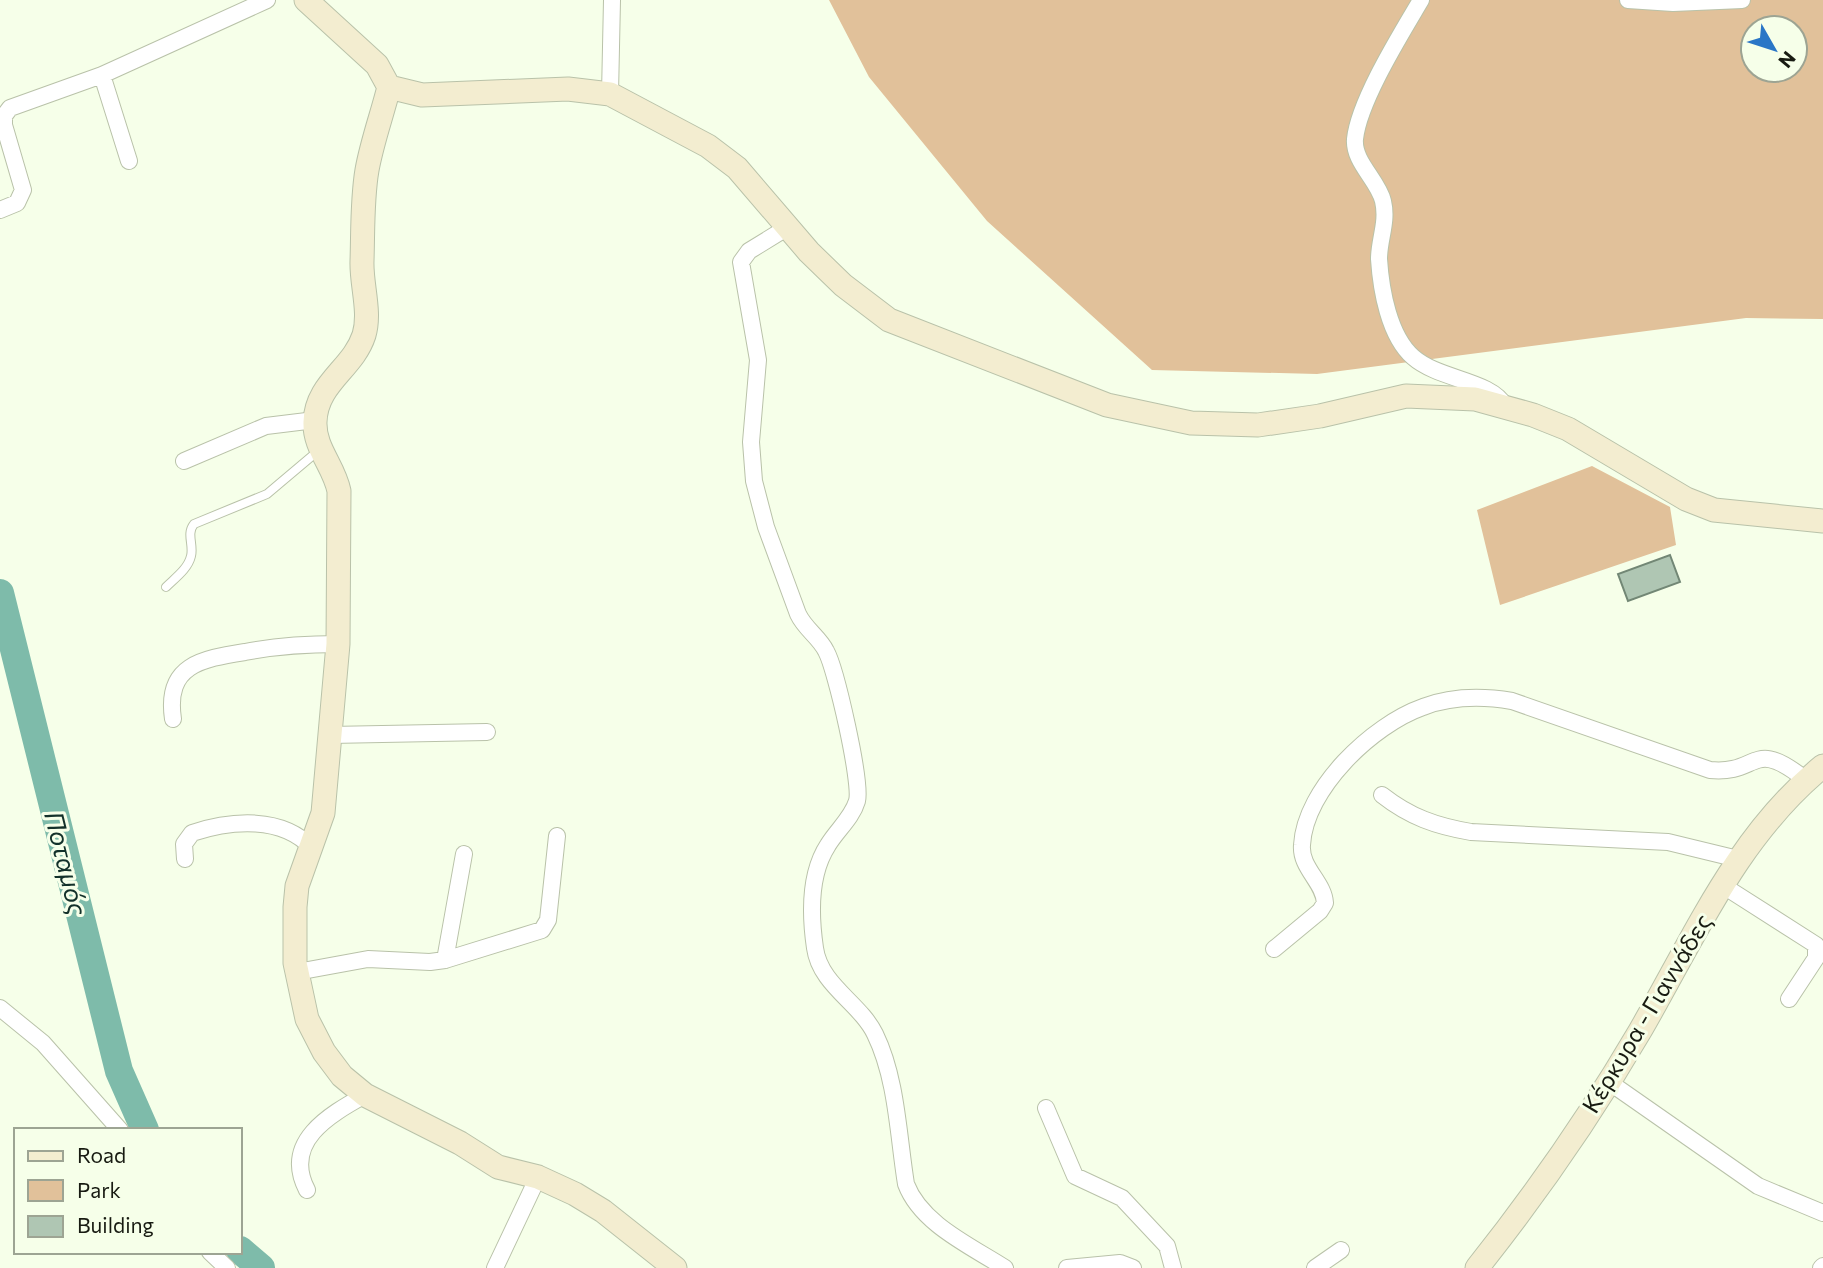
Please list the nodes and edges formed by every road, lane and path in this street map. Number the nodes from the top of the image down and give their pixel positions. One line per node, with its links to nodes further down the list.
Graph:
1 (267, 0): 7 (street)
2 (306, 0): 8 (street)
3 (612, 0): 9 (street)
4 (1421, 0): 13 (street)
5 (1628, 0): 6 (street)
6 (1742, 0)
7 (102, 75): 10 (street); 11 (street)
8 (389, 87): 9 (street); 14 (street)
9 (610, 94): 12 (street)
10 (129, 161)
11 (0, 210)
12 (788, 227): 13 (street); 45 (street)
13 (1505, 406): 17 (street)
14 (315, 420): 15 (street); 16 (street)
15 (320, 449): 18 (lane); 19 (street)
16 (184, 461)
17 (1823, 520)
18 (166, 587)
19 (338, 645): 20 (street); 22 (street)
20 (173, 719)
21 (487, 732): 22 (street)
22 (330, 735): 26 (street)
23 (1814, 773): 29 (street, Κέρκυρα - Γιαννάδες); 31 (street)
24 (1382, 795): 29 (street)
25 (557, 836): 32 (street)
26 (312, 848): 28 (street); 33 (street)
27 (464, 854): 32 (street)
28 (185, 859)
29 (1738, 859): 30 (street, Κέρκυρα - Γιαννάδες)
30 (1722, 885): 34 (street); 36 (street, Κέρκυρα - Γιαννάδες)
31 (1273, 949)
32 (446, 960): 33 (street)
33 (297, 972): 37 (street)
34 (1789, 999)
35 (0, 1008): 39 (street)
36 (1609, 1082): 42 (street); 53 (street, Κέρκυρα - Γιαννάδες)
37 (365, 1095): 40 (street); 41 (street)
38 (1046, 1108): 51 (street)
39 (118, 1128)
40 (538, 1177): 47 (street); 48 (street)
41 (307, 1189)
42 (1823, 1213)
43 (1341, 1250): 52 (street)
44 (212, 1254): 46 (street)
45 (1002, 1267)
46 (227, 1268)
47 (495, 1268)
48 (676, 1268)
49 (1067, 1268): 50 (street)
50 (1133, 1268)
51 (1173, 1268)
52 (1315, 1268)
53 (1477, 1268)

